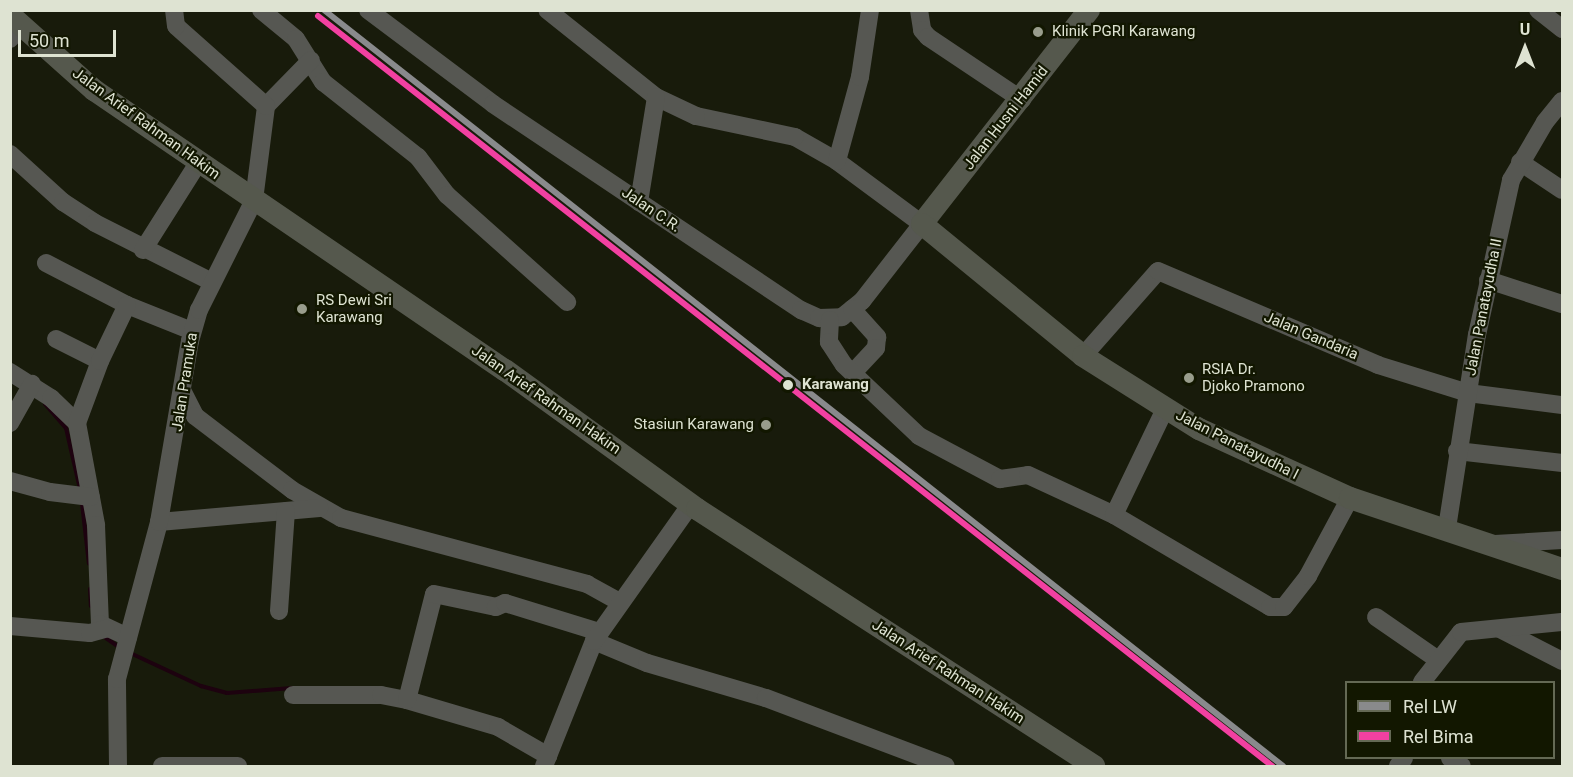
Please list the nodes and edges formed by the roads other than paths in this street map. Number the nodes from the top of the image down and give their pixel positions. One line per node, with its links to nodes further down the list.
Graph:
1 (174, 10): 15 (street)
2 (261, 10): 11 (street)
3 (368, 10): 22 (street, Jalan C.R.)
4 (870, 10): 17 (street)
5 (919, 10): 13 (street)
6 (1089, 10): 13 (main road, Jalan Husni Hamid)
7 (1539, 10): 10 (street)
8 (547, 11): 12 (street)
9 (14, 27): 19 (main road, Jalan Arief Rahman Hakim)
10 (1563, 29)
11 (311, 60): 15 (street); 28 (street)
12 (656, 97): 17 (street); 22 (street)
13 (1022, 100): 23 (main road, Jalan Husni Hamid)
14 (1563, 100): 18 (street, Jalan Panatayudha II)
15 (266, 106): 21 (street, Jalan Pramuka)
16 (10, 154): 24 (street)
17 (837, 161): 23 (street)
18 (1520, 162): 20 (street); 26 (street, Jalan Panatayudha II)
19 (198, 163): 21 (main road, Jalan Arief Rahman Hakim); 24 (street)
20 (1563, 190)
21 (254, 200): 27 (street, Jalan Pramuka); 53 (main road, Jalan Arief Rahman Hakim)
22 (639, 201): 32 (street, Jalan C.R.)
23 (922, 224): 31 (street); 35 (main road, Jalan Panatayudha I)
24 (143, 250): 27 (street)
25 (46, 263): 29 (street)
26 (1488, 280): 30 (street); 41 (street, Jalan Panatayudha II)
27 (212, 282): 33 (street, Jalan Pramuka)
28 (567, 302)
29 (127, 304): 33 (street); 36 (street)
30 (1563, 304)
31 (852, 309): 32 (street); 38 (street)
32 (830, 320): 38 (street)
33 (192, 332): 40 (street, Jalan Pramuka)
34 (56, 339): 36 (street)
35 (1083, 356): 41 (street, Jalan Gandaria); 43 (main road, Jalan Panatayudha I)
36 (100, 361): 46 (street)
37 (10, 372): 39 (street)
38 (853, 373): 56 (street)
39 (30, 388): 45 (street); 46 (street)
40 (183, 392): 44 (street); 47 (street, Jalan Pramuka)
41 (1468, 393): 42 (street, Jalan Gandaria); 48 (street, Jalan Panatayudha II)
42 (1563, 405)
43 (1166, 409): 52 (main road, Jalan Panatayudha I); 56 (street)
44 (195, 416): 47 (street); 54 (street)
45 (10, 423)
46 (77, 423): 51 (street)
47 (177, 434): 57 (street, Jalan Pramuka)
48 (1457, 451): 49 (street); 58 (street, Jalan Panatayudha II)
49 (1563, 463)
50 (10, 481): 51 (street)
51 (85, 496): 67 (street)
52 (1350, 498): 56 (street); 58 (main road, Jalan Panatayudha I)
53 (691, 504): 62 (street); 81 (main road, Jalan Arief Rahman Hakim)
54 (319, 508): 55 (street); 62 (street)
55 (286, 511): 57 (street); 63 (street)
56 (1114, 515)
57 (159, 522): 70 (street, Jalan Pramuka)
58 (1447, 528): 60 (main road, Jalan Panatayudha I)
59 (1563, 540): 60 (street)
60 (1493, 544): 61 (main road, Jalan Panatayudha I)
61 (1563, 569)
62 (619, 602): 69 (street)
63 (279, 611)
64 (1376, 617): 71 (street)
65 (1563, 622): 68 (street)
66 (10, 626): 67 (street)
67 (99, 630): 70 (street)
68 (1500, 630): 71 (street); 72 (street)
69 (597, 637): 75 (street); 76 (street); 80 (street)
70 (125, 648): 77 (street, Jalan Pramuka)
71 (1438, 660): 73 (street)
72 (1563, 661)
73 (1423, 681)
74 (293, 695): 75 (street)
75 (407, 700): 76 (street)
76 (546, 764)
77 (118, 766)
78 (162, 766): 79 (street)
79 (238, 766)
80 (946, 766)
81 (1094, 766)

